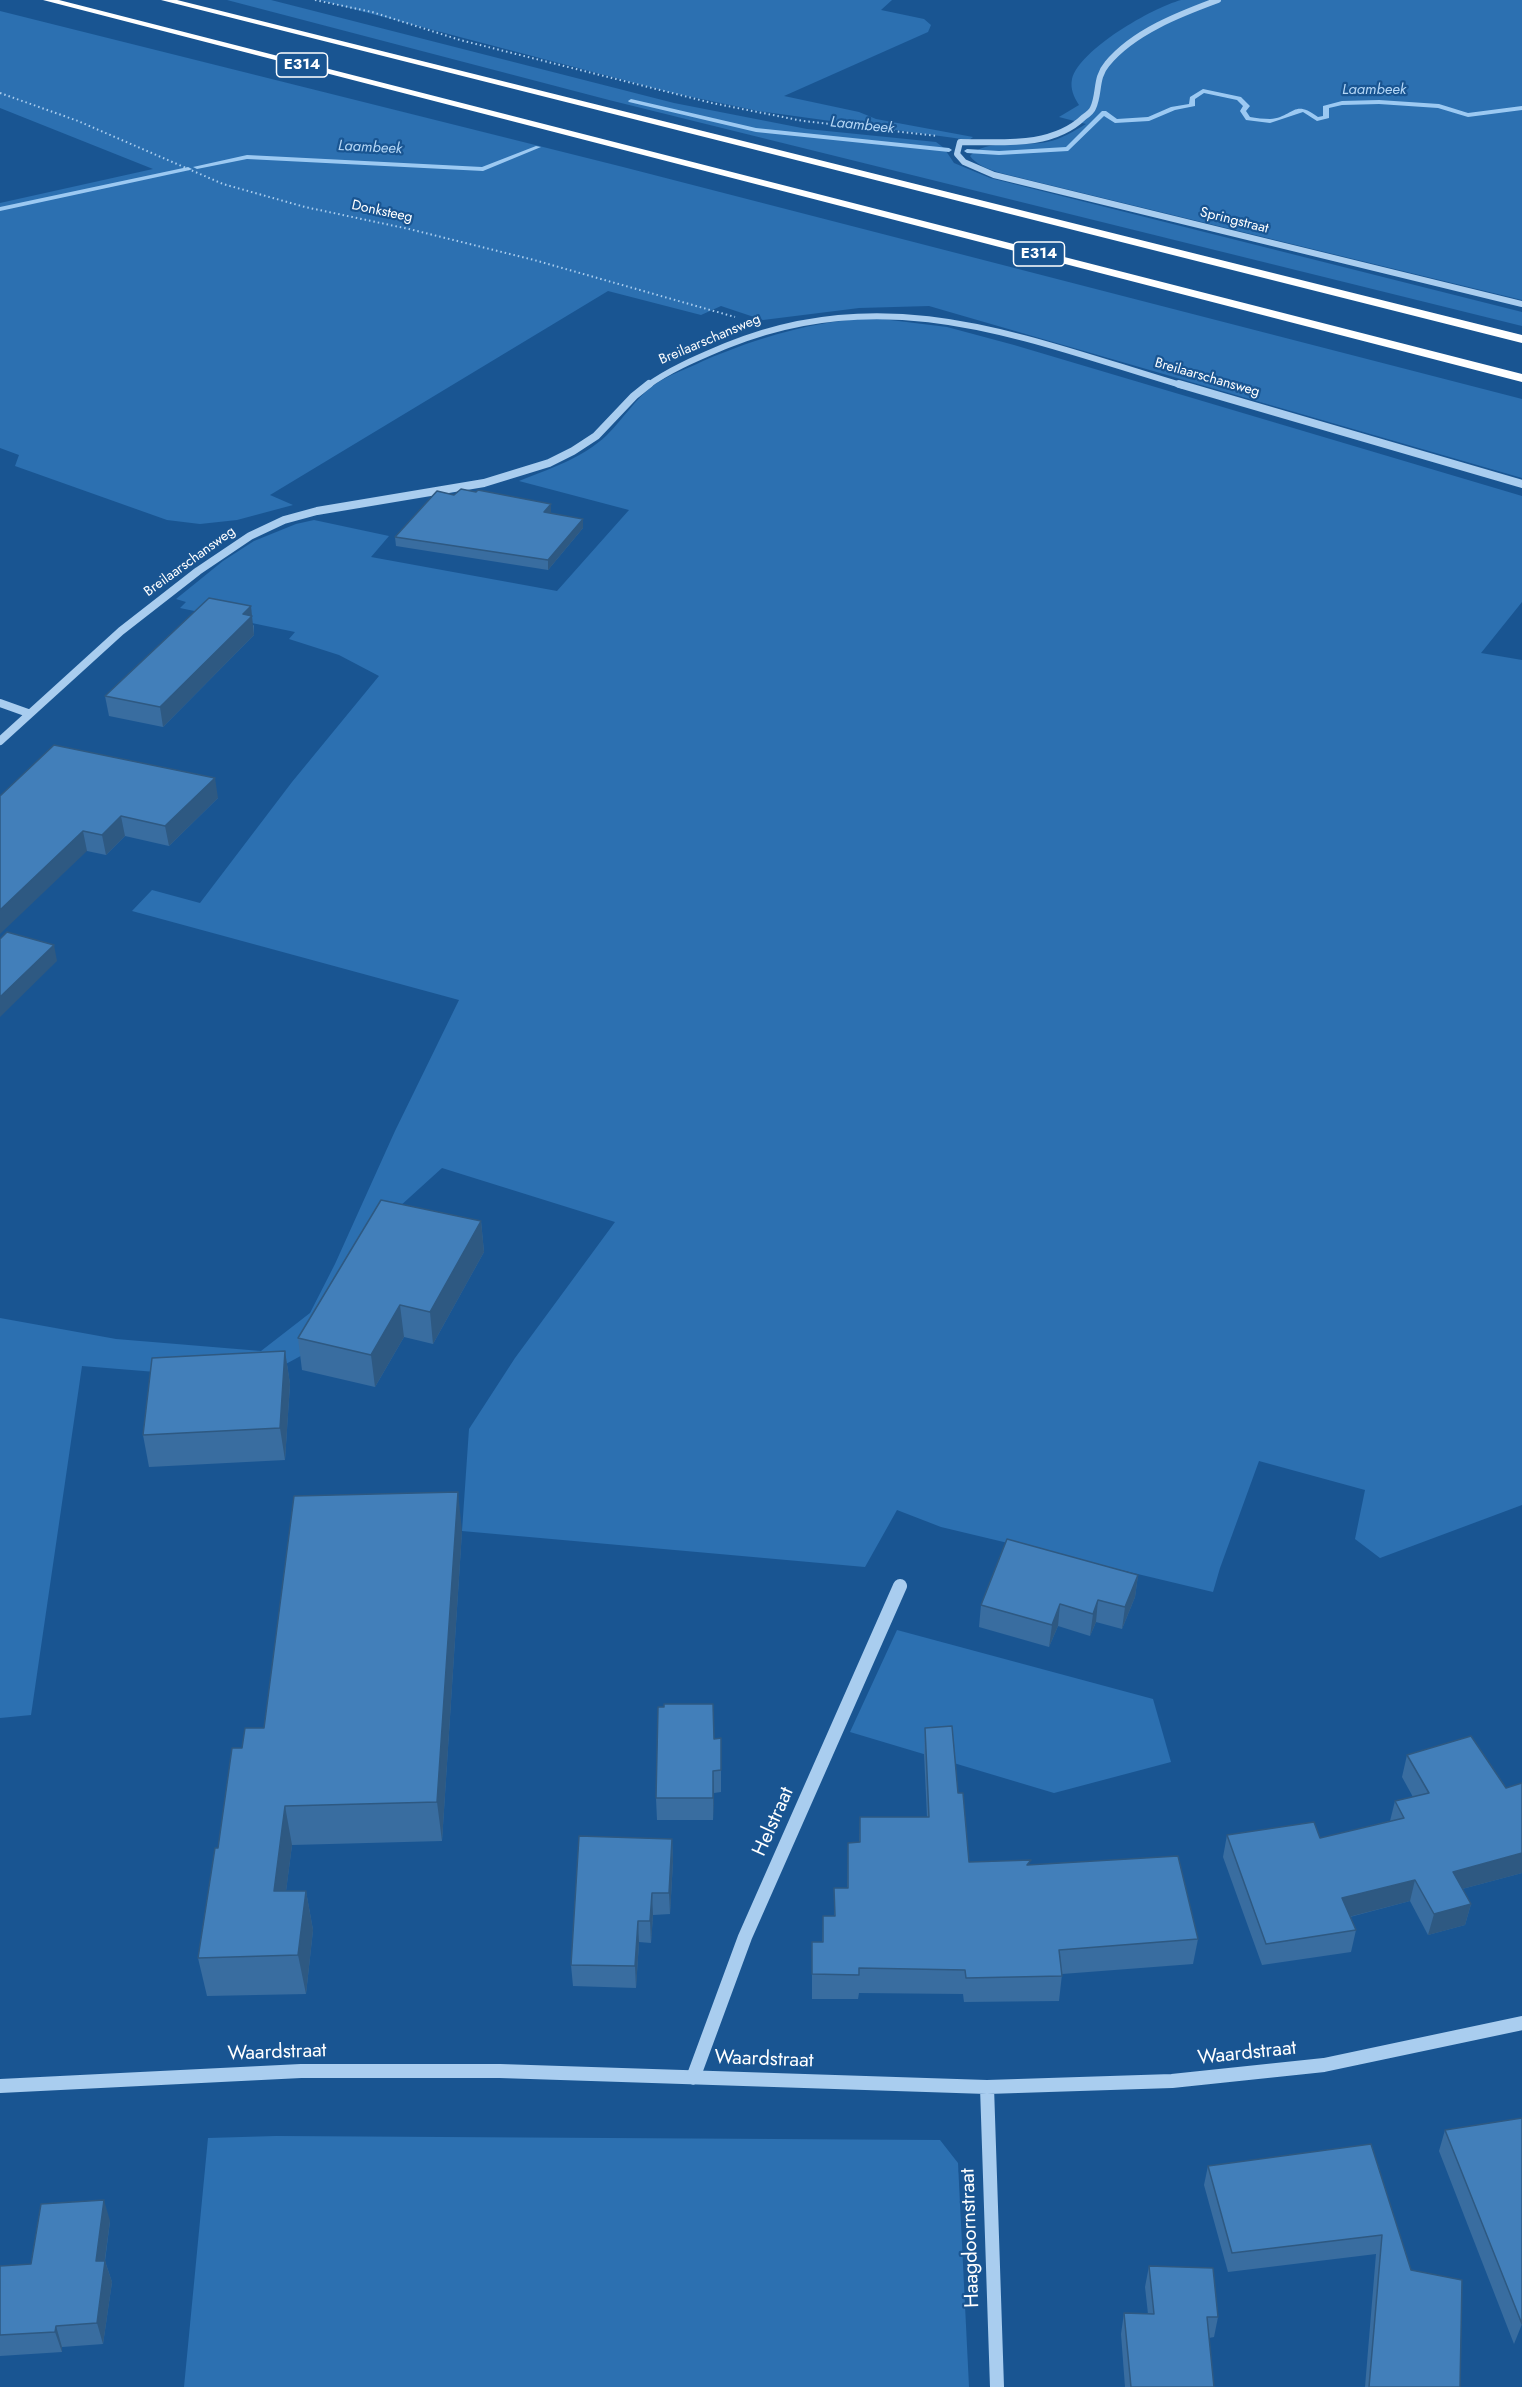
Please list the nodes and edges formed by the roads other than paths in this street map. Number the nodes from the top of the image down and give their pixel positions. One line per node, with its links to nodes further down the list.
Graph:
1 (48, 0): 8 (highway, E314)
2 (166, 0): 5 (highway, E314)
3 (186, 0): 5 (highway, E314)
4 (1218, 0): 6 (street, Springstraat)
5 (218, 13): 7 (highway, E314)
6 (1522, 303)
7 (1522, 339)
8 (1522, 378)
9 (1522, 484): 11 (street, Breilaarschansweg)
10 (0, 703): 11 (street)
11 (28, 713): 12 (street, Breilaarschansweg)
12 (0, 741)
13 (900, 1586): 15 (street, Helstraat)
14 (1522, 2023): 17 (street, Waardstraat)
15 (693, 2078): 16 (street, Waardstraat); 17 (street, Waardstraat)
16 (0, 2086)
17 (987, 2087): 18 (street, Haagdoornstraat)
18 (997, 2387)

